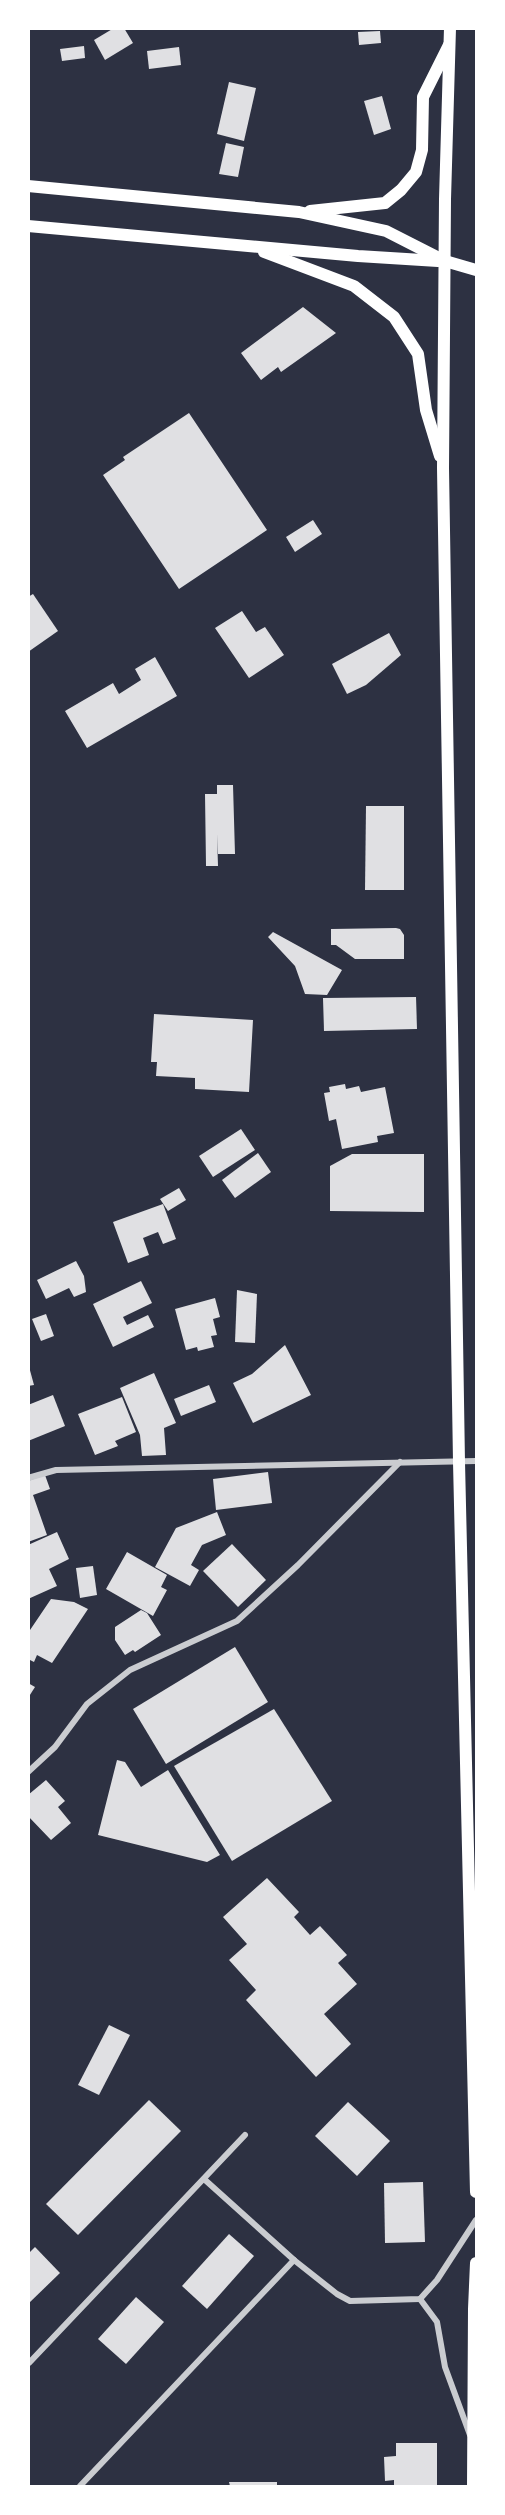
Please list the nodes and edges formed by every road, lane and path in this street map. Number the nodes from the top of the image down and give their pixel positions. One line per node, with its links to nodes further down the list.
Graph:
1 (450, 35): 3 (main road); 6 (main road)
2 (28, 186): 3 (main road)
3 (299, 212): 6 (main road)
4 (28, 226): 5 (main road)
5 (249, 246): 6 (main road); 8 (main road)
6 (445, 261): 7 (main road); 8 (main road)
7 (477, 270)
8 (443, 468): 11 (main road)
9 (477, 1461): 11 (street)
10 (400, 1462): 11 (street); 12 (street); 13 (street)
11 (459, 1462): 16 (main road)
12 (28, 1478)
13 (28, 1772)
14 (245, 2135): 15 (street)
15 (204, 2179): 18 (street); 21 (street)
16 (477, 2192)
17 (477, 2220): 20 (street)
18 (294, 2260): 20 (street); 23 (street)
19 (477, 2263): 22 (main road)
20 (420, 2299): 22 (street)
21 (29, 2363)
22 (473, 2445): 24 (main road)
23 (80, 2487)
24 (473, 2487)

